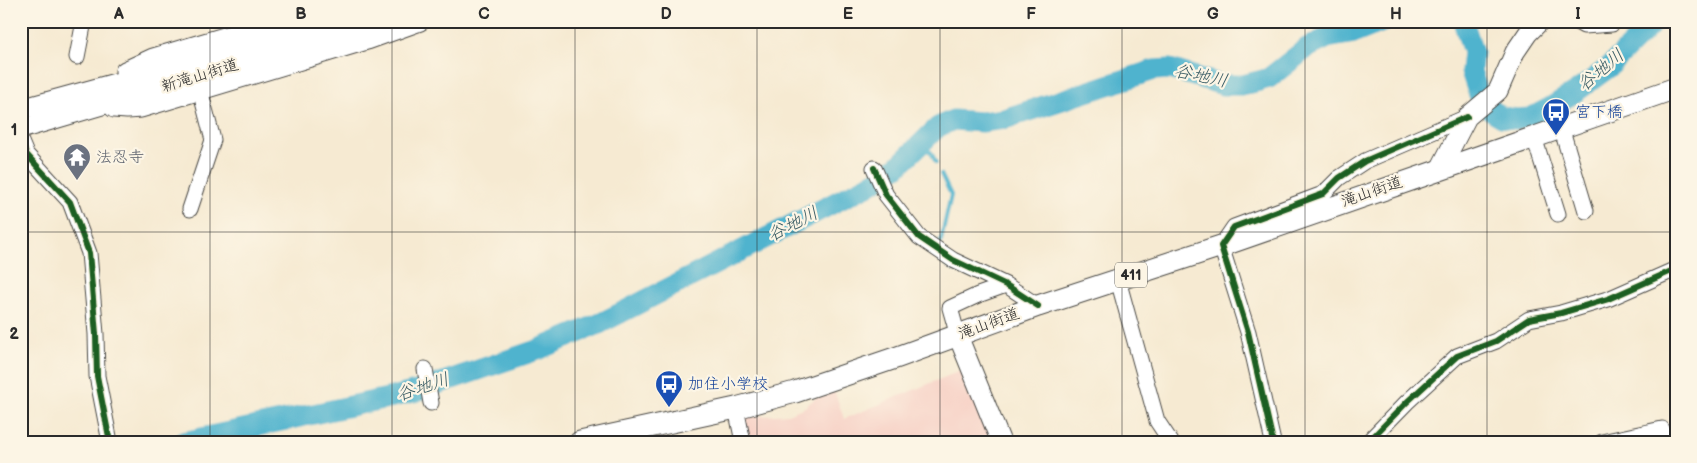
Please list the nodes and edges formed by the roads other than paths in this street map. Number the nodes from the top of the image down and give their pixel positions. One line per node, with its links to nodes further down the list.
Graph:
1 (84, 21): 10 (street)
2 (279, 21): 9 (main road)
3 (329, 21): 13 (main road, 新滝山街道)
4 (379, 21): 14 (main road, 新滝山街道)
5 (420, 21): 12 (main road)
6 (1540, 21): 15 (main road)
7 (1575, 21): 8 (street)
8 (1612, 24)
9 (248, 26): 13 (main road)
10 (77, 57)
11 (1676, 88): 17 (highway, 滝山街道 / 411)
12 (200, 90): 14 (main road); 23 (street)
13 (78, 92): 16 (main road, 新滝山街道)
14 (101, 106): 18 (main road, 新滝山街道)
15 (1479, 107): 22 (main road); 26 (street)
16 (21, 108)
17 (1562, 127): 19 (highway, 滝山街道 / 411); 24 (street)
18 (21, 129)
19 (1534, 136): 22 (highway, 滝山街道 / 411); 25 (street)
20 (21, 142): 36 (street)
21 (874, 169): 29 (street)
22 (1440, 169): 26 (highway, 滝山街道 / 411)
23 (190, 209)
24 (1586, 210)
25 (1558, 214)
26 (1221, 246): 28 (highway, 滝山街道 / 411); 41 (street)
27 (1676, 269): 42 (street)
28 (1118, 280): 30 (highway, 滝山街道 / 411); 40 (street)
29 (1006, 285): 30 (street); 31 (street)
30 (1038, 306): 31 (highway, 滝山街道 / 411)
31 (958, 336): 34 (highway, 滝山街道 / 411); 39 (main road)
32 (425, 372): 33 (street)
33 (431, 401)
34 (736, 408): 35 (highway, 滝山街道 / 411); 38 (street)
35 (610, 439): 37 (highway, 滝山街道 / 411)
36 (110, 442)
37 (580, 442)
38 (743, 442)
39 (1001, 442)
40 (1171, 442)
41 (1274, 442)
42 (1368, 442)
43 (1602, 442): 44 (street)
44 (1668, 442)

